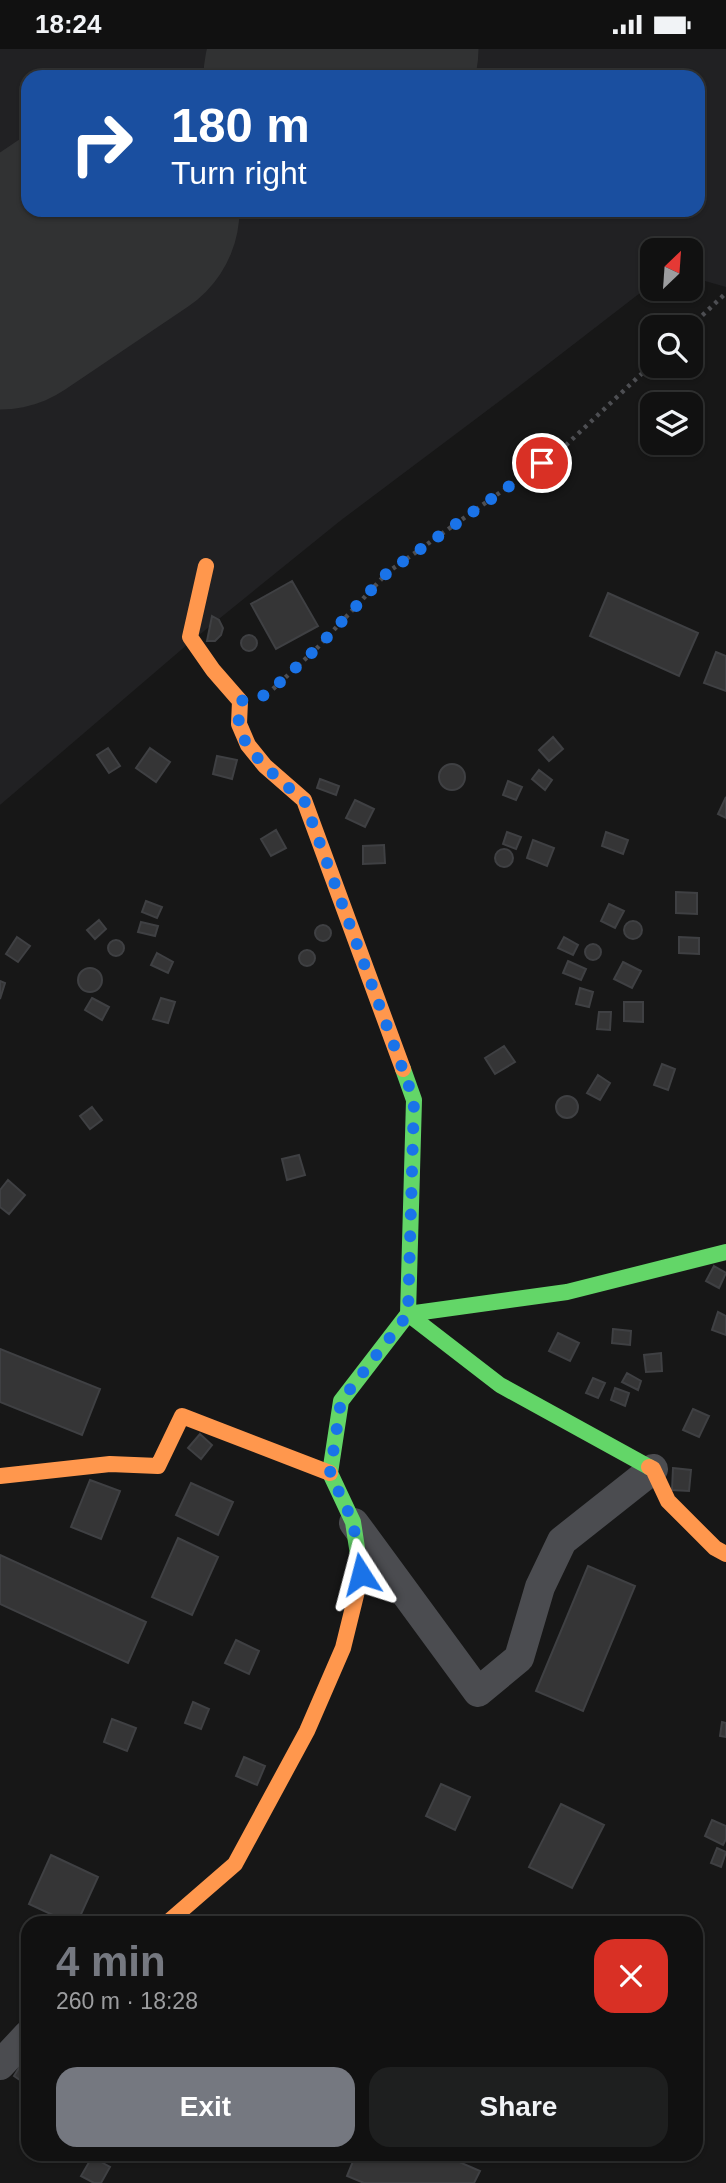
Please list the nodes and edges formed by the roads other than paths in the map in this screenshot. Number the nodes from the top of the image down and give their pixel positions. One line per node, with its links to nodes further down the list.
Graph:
1 (206, 566): 3 (street)
2 (726, 1252): 3 (street)
3 (408, 1314): 4 (street); 5 (street)
4 (653, 1469): 7 (street); 8 (street)
5 (330, 1473): 6 (street); 7 (street)
6 (0, 1476)
7 (353, 1522): 9 (street)
8 (726, 1554)
9 (175, 1916)
10 (21, 2042): 11 (street)
11 (0, 2065)

